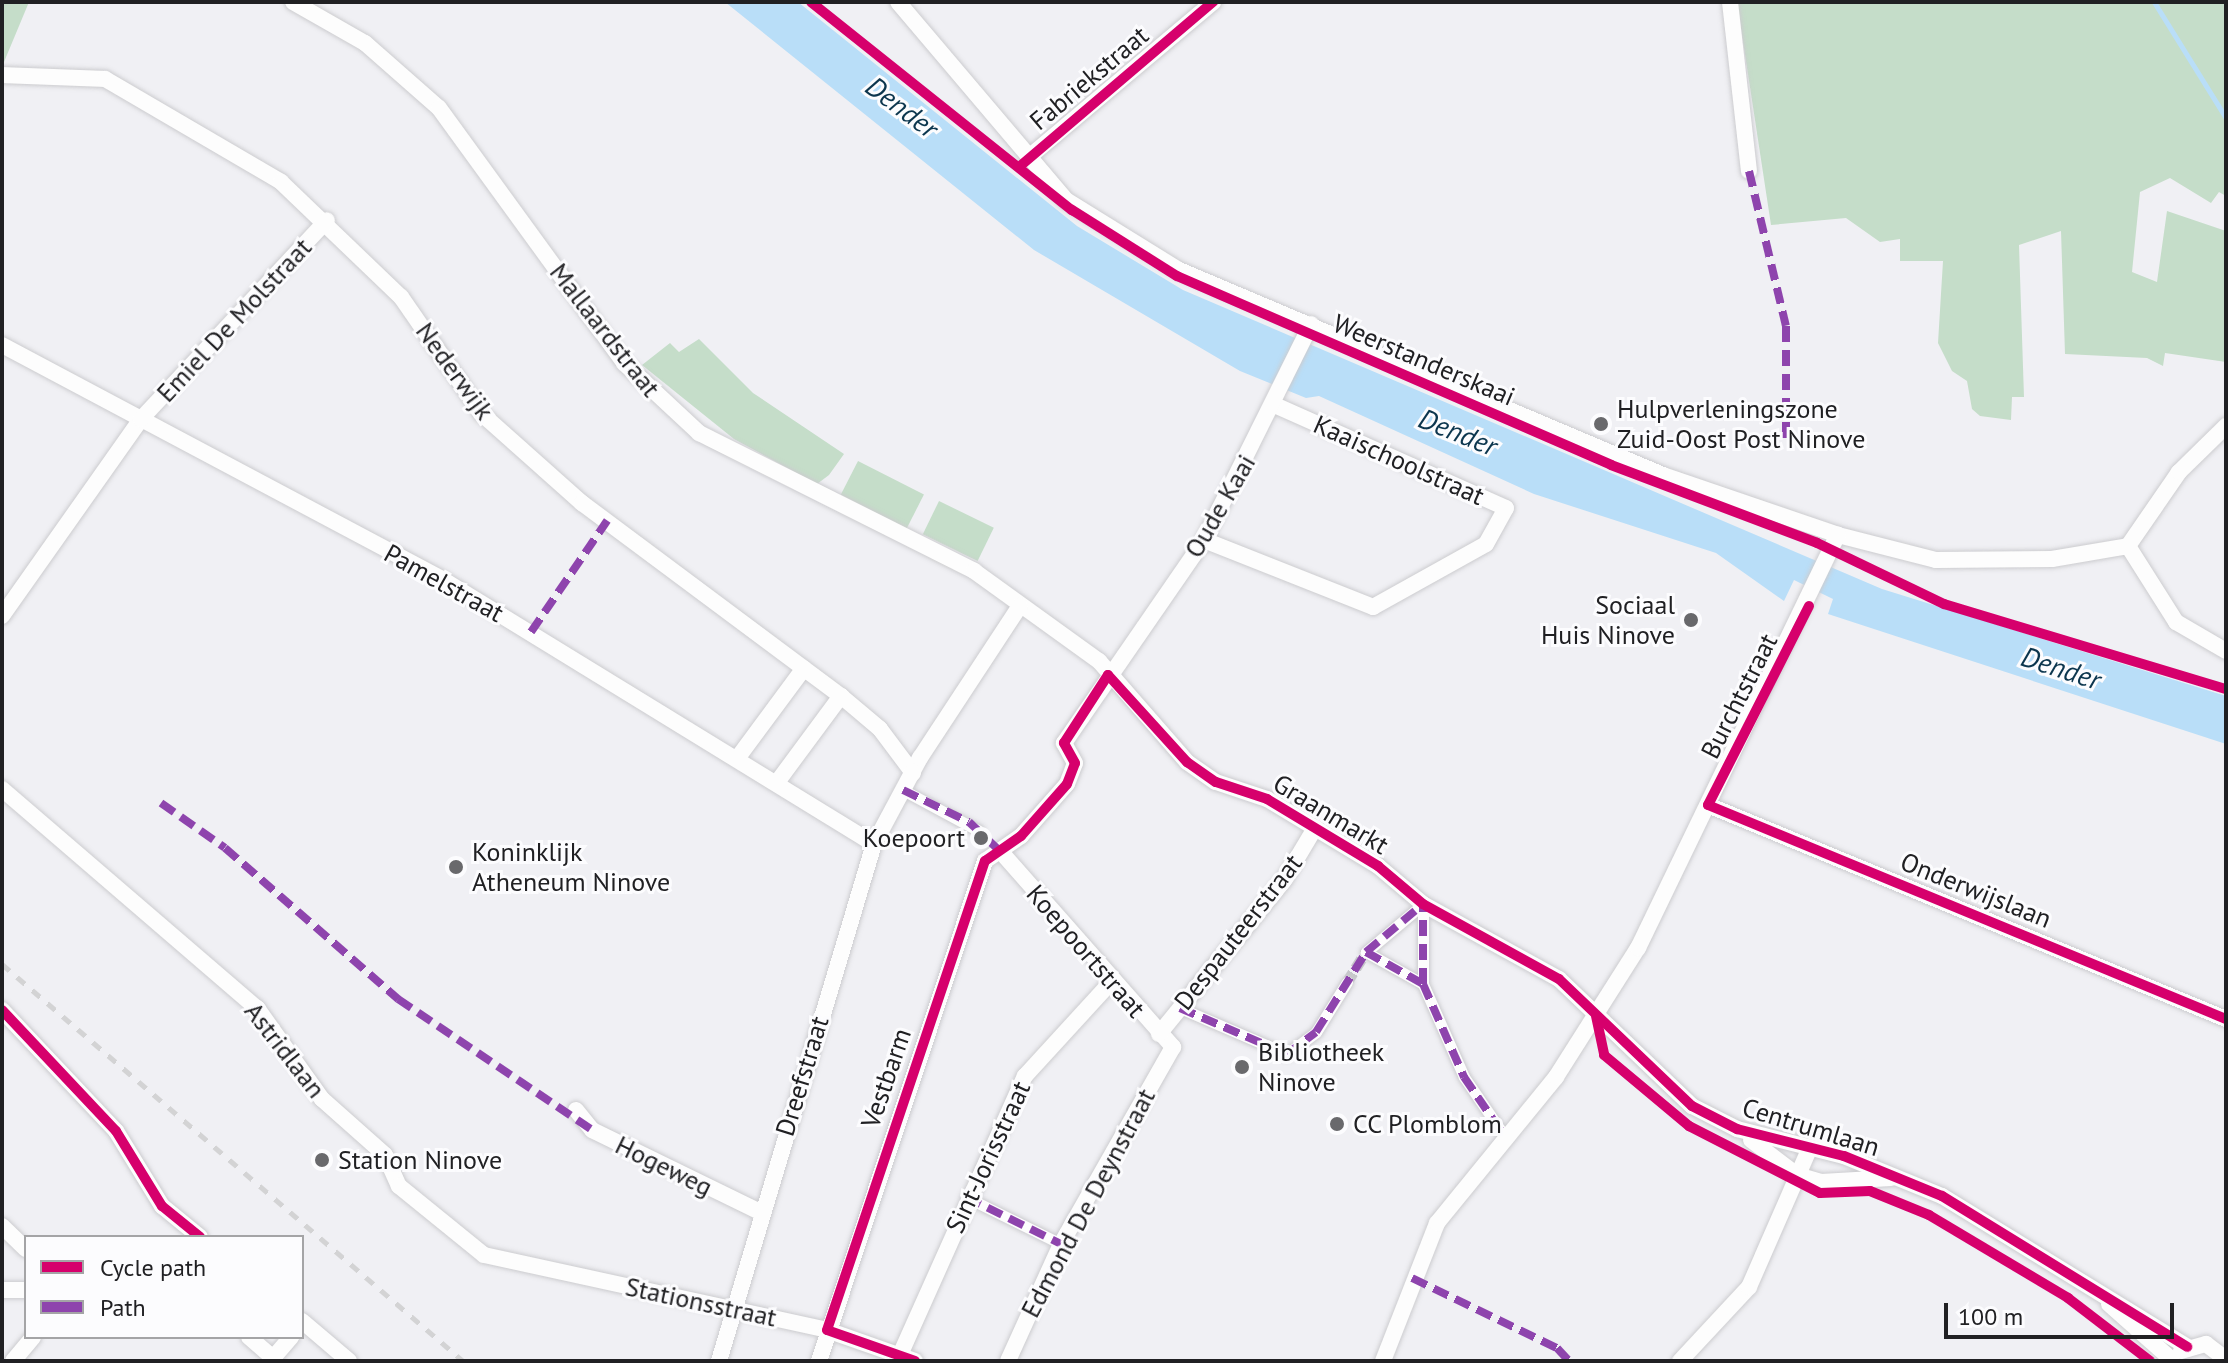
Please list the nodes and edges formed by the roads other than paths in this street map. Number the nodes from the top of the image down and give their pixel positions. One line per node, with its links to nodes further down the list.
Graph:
1 (293, 2): 17 (street, Mallaardstraat)
2 (898, 2): 6 (street)
3 (1213, 2): 6 (street, Fabriekstraat)
4 (1730, 2): 7 (street)
5 (2, 75): 8 (street, Nederwijk)
6 (1029, 157): 9 (street)
7 (1749, 171)
8 (327, 220): 12 (street, Emiel De Molstraat); 20 (street, Nederwijk)
9 (1309, 329): 11 (street, Oude Kaai); 14 (street)
10 (2, 345): 12 (street, Pamelstraat)
11 (1275, 405): 15 (street, Oude Kaai); 15 (street, Kaaischoolstraat)
12 (141, 419): 18 (street, Emiel De Molstraat); 23 (street, Pamelstraat)
13 (2226, 426): 16 (street)
14 (1838, 535): 16 (street); 28 (street, Burchtstraat)
15 (1204, 540): 21 (street, Oude Kaai)
16 (2128, 546): 19 (street)
17 (1020, 606): 21 (street, Mallaardstraat); 24 (street, Dreefstraat)
18 (2, 616)
19 (2226, 651)
20 (804, 668): 22 (street, Nederwijk); 23 (street)
21 (1108, 675): 29 (street, Graanmarkt); 32 (street, Oude Kaai)
22 (841, 696): 24 (street, Nederwijk); 25 (street)
23 (739, 756): 25 (street, Pamelstraat)
24 (913, 773): 27 (street, Dreefstraat)
25 (778, 781): 31 (street, Pamelstraat)
26 (2, 789): 56 (street, Astridlaan)
27 (903, 790): 30 (street); 31 (street, Dreefstraat)
28 (1708, 805): 40 (street, Burchtstraat); 41 (street, Onderwijslaan)
29 (1315, 828): 33 (street, Graanmarkt); 38 (street, Despauteerstraat)
30 (979, 831)
31 (874, 844): 51 (street, Dreefstraat)
32 (996, 848): 35 (street, Koepoortstraat); 62 (street, Vestbarm)
33 (1423, 904): 34 (street, Graanmarkt); 37 (street); 37 (street)
34 (1467, 923): 40 (street, Centrumlaan)
35 (1111, 982): 42 (street, Koepoortstraat); 50 (street, Sint-Jorisstraat)
36 (1347, 982): 38 (street)
37 (1423, 984): 46 (street)
38 (1180, 1008): 42 (street, Despauteerstraat)
39 (2, 1010): 53 (street)
40 (1596, 1016): 45 (street, Centrumlaan); 46 (street, Burchtstraat)
41 (2226, 1019)
42 (1159, 1034): 43 (street, Koepoortstraat)
43 (1173, 1047): 54 (street, Edmond De Deynstraat)
44 (576, 1110): 51 (street, Hogeweg)
45 (1737, 1129): 47 (street, Centrumlaan); 48 (street, Centrumlaan)
46 (1503, 1134): 74 (street, Burchtstraat)
47 (1808, 1152): 48 (street); 49 (street, Centrumlaan)
48 (1797, 1175): 49 (street, Centrumlaan); 75 (street)
49 (1899, 1177): 57 (street, Centrumlaan)
50 (966, 1197): 54 (street); 68 (street, Sint-Jorisstraat)
51 (760, 1212): 60 (street, Dreefstraat)
52 (2, 1226): 55 (street)
53 (198, 1235)
54 (1061, 1244): 73 (street, Edmond De Deynstraat)
55 (24, 1247)
56 (484, 1255): 60 (street, Stationsstraat)
57 (2075, 1274): 66 (street, Centrumlaan); 76 (street, Centrumlaan)
58 (2, 1290): 59 (street)
59 (24, 1290)
60 (730, 1308): 62 (street, Stationsstraat); 71 (street, Dreefstraat)
61 (304, 1325): 70 (street)
62 (827, 1330): 68 (street, Stationsstraat); 72 (street, Vestbarm)
63 (31, 1339): 69 (street)
64 (251, 1339): 65 (street)
65 (289, 1339)
66 (2187, 1347): 67 (street, Centrumlaan); 76 (street, Centrumlaan)
67 (2224, 1351)
68 (907, 1358)
69 (13, 1361)
70 (349, 1361)
71 (719, 1361)
72 (819, 1361)
73 (1008, 1361)
74 (1383, 1361)
75 (1680, 1361)
76 (2172, 1361)

